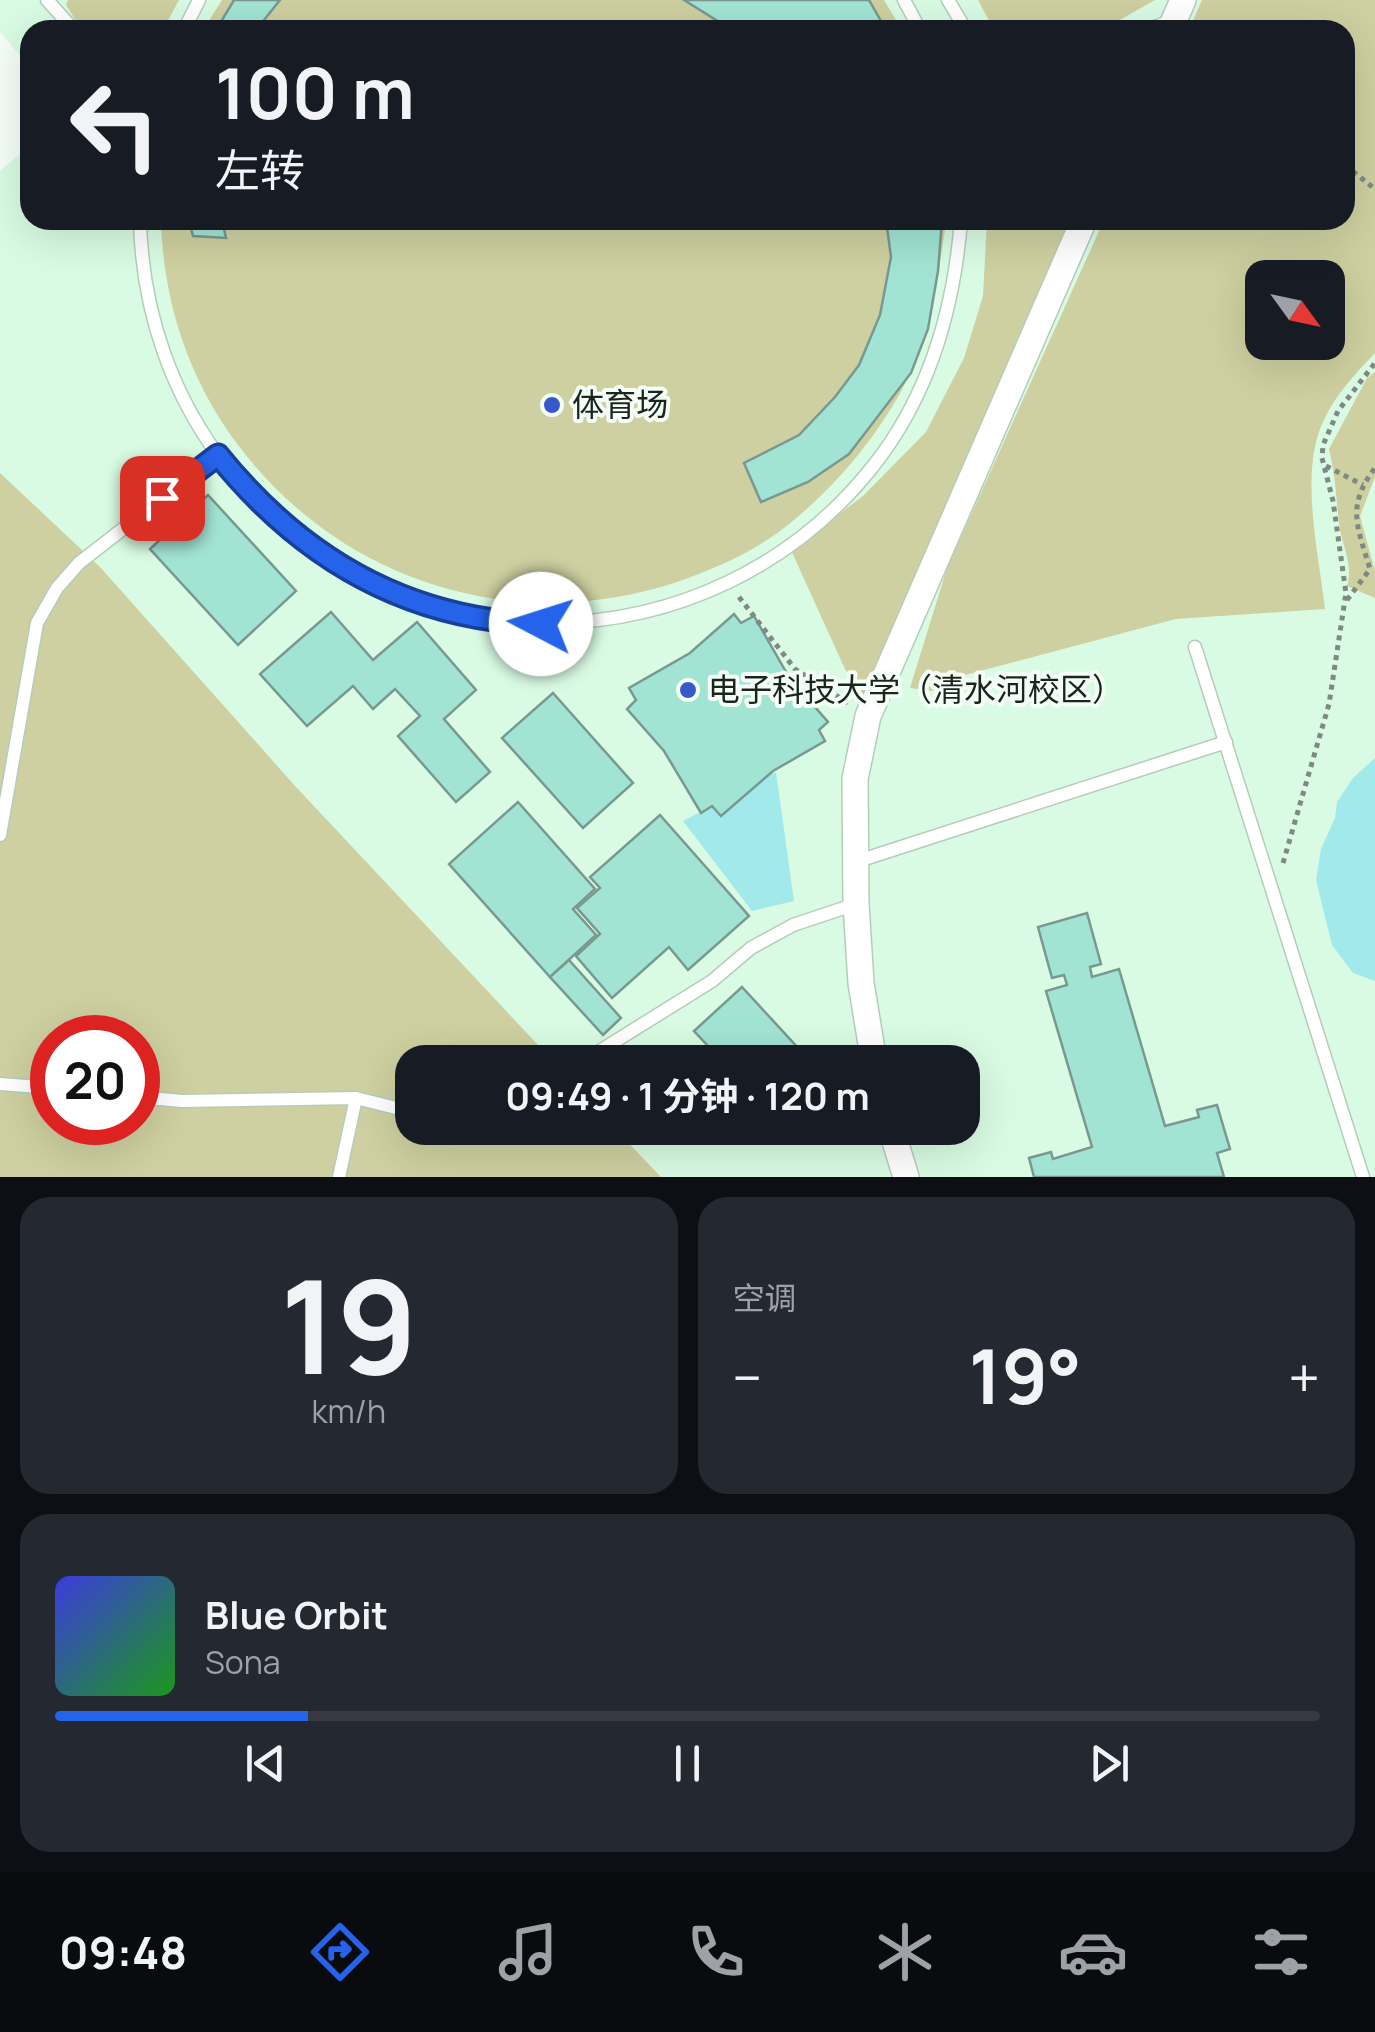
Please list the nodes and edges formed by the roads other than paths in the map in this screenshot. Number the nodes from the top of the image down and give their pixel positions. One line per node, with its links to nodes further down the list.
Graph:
1 (46, 0): 2 (lane)
2 (65, 20)
3 (141, 230): 6 (lane)
4 (960, 230): 6 (lane)
5 (1080, 230): 10 (street)
6 (218, 455): 9 (lane)
7 (1195, 646): 8 (lane)
8 (1226, 742): 10 (lane); 22 (lane)
9 (0, 836)
10 (855, 862): 11 (street)
11 (856, 904): 12 (lane); 13 (street)
12 (609, 1045)
13 (871, 1045)
14 (0, 1084): 15 (lane)
15 (30, 1086)
16 (356, 1098): 17 (lane); 18 (lane); 20 (lane)
17 (160, 1099)
18 (395, 1108)
19 (896, 1145): 21 (street)
20 (339, 1177)
21 (906, 1177)
22 (1362, 1177)

